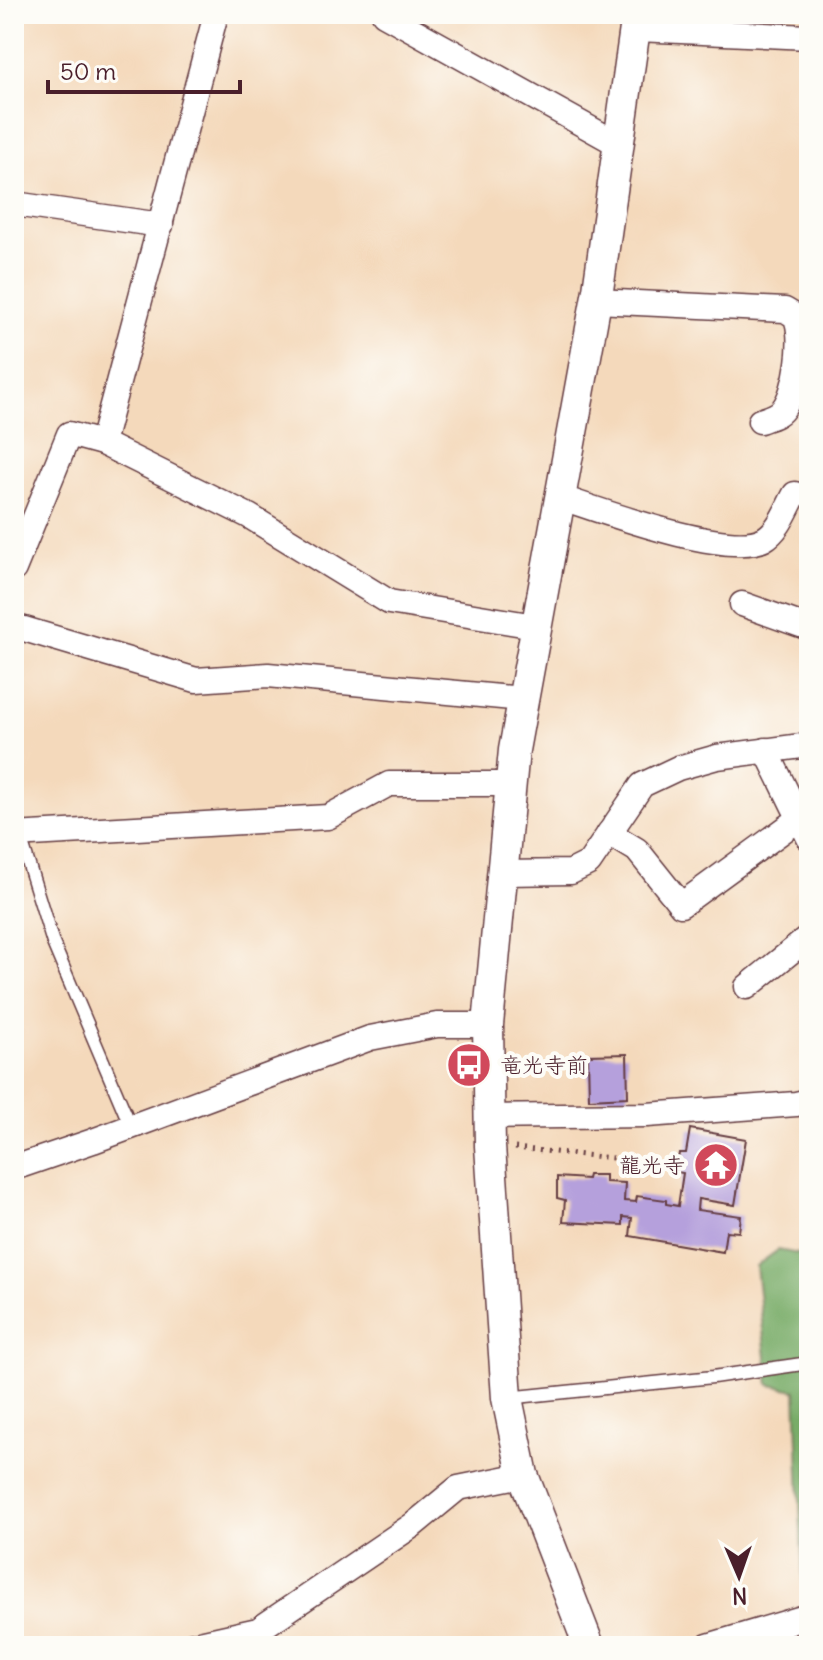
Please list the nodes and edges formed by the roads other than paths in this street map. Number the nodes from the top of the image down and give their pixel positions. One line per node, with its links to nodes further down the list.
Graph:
1 (216, 14): 7 (street)
2 (384, 14): 5 (street)
3 (637, 22): 4 (street); 5 (street)
4 (809, 37)
5 (618, 144): 8 (street)
6 (14, 204): 7 (street)
7 (161, 225): 10 (street)
8 (596, 301): 9 (street); 12 (street)
9 (760, 421)
10 (102, 443): 13 (street); 16 (street)
11 (795, 494): 12 (street)
12 (559, 497): 16 (street)
13 (14, 569)
14 (742, 604): 17 (street)
15 (14, 626): 18 (street)
16 (535, 626): 18 (street)
17 (809, 628)
18 (522, 699): 21 (street)
19 (809, 745): 20 (street)
20 (766, 750): 22 (street); 23 (street)
21 (511, 784): 24 (street); 25 (street)
22 (804, 828): 23 (street)
23 (609, 833): 25 (street)
24 (17, 834): 30 (lane)
25 (504, 873): 28 (street)
26 (809, 937): 27 (street)
27 (747, 987)
28 (488, 1025): 30 (street); 31 (street)
29 (809, 1101): 31 (street)
30 (131, 1127): 32 (street)
31 (490, 1131): 34 (street)
32 (14, 1168)
33 (809, 1363): 34 (lane)
34 (507, 1398): 35 (street)
35 (523, 1475): 37 (street); 38 (street)
36 (809, 1616): 39 (street)
37 (186, 1646)
38 (589, 1646)
39 (708, 1646)

